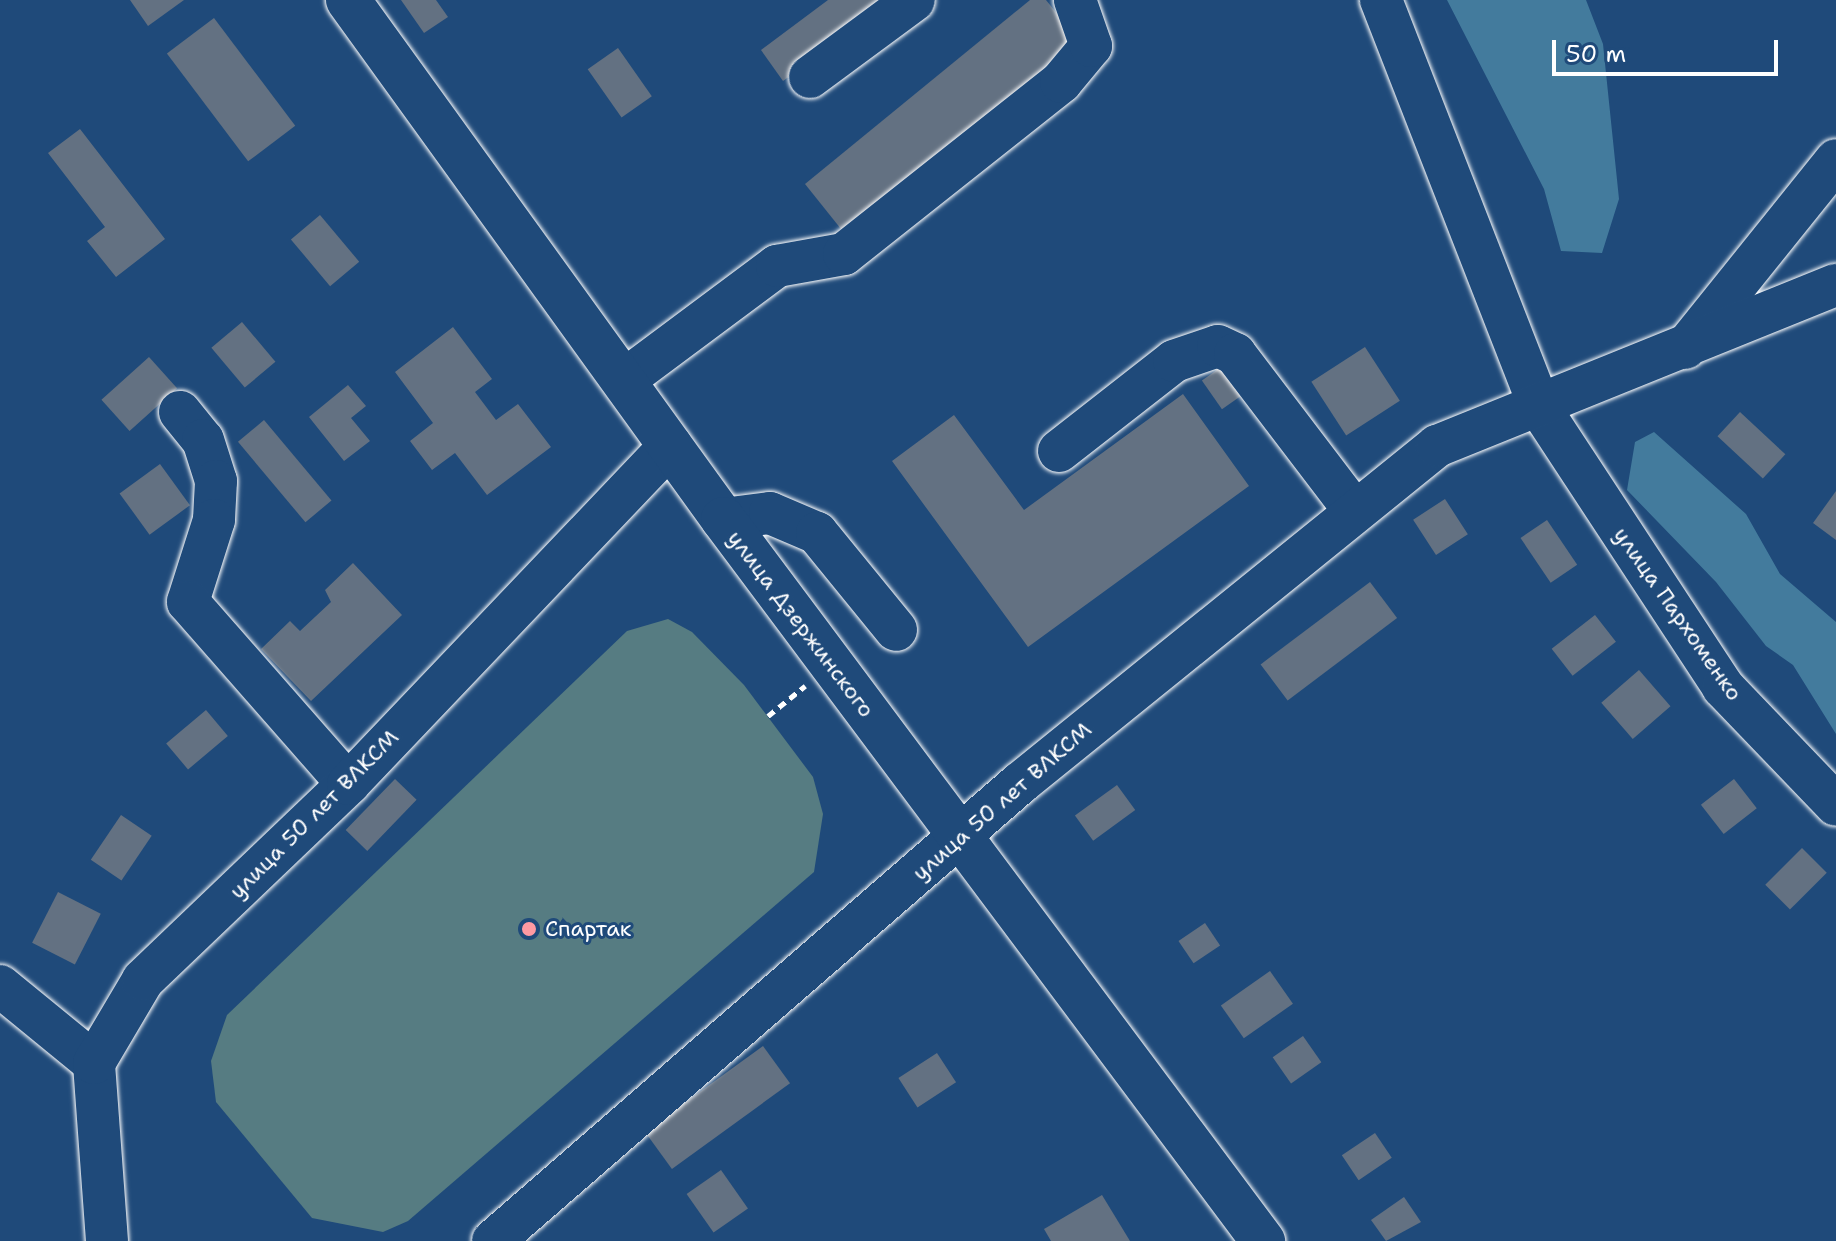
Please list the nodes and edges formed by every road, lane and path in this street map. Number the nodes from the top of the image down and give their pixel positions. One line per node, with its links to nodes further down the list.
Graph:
1 (914, 0): 5 (lane)
2 (1075, 0): 9 (lane)
3 (1381, 0): 10 (lane, улица Пархоменко)
4 (356, 2): 9 (main road, улица Дзержинского)
5 (810, 77)
6 (1836, 160): 8 (lane)
7 (1836, 285): 8 (lane)
8 (1681, 352): 10 (lane)
9 (624, 380): 12 (main road, улица Дзержинского)
10 (1540, 408): 14 (lane, улица 50 лет ВЛКСМ); 20 (lane, улица Пархоменко)
11 (180, 412): 19 (lane)
12 (671, 445): 15 (main road, улица Дзержинского); 19 (lane, улица 50 лет ВЛКСМ)
13 (1059, 451): 14 (lane)
14 (1353, 509): 21 (lane, улица 50 лет ВЛКСМ)
15 (723, 519): 16 (lane); 17 (main road, улица Дзержинского)
16 (896, 630)
17 (831, 666): 18 (path); 21 (main road, улица Дзержинского)
18 (768, 716)
19 (348, 784): 23 (lane, улица 50 лет ВЛКСМ)
20 (1836, 805)
21 (960, 840): 25 (lane, улица 50 лет ВЛКСМ); 26 (main road, улица Дзержинского)
22 (0, 986): 23 (lane)
23 (94, 1063): 24 (lane)
24 (107, 1241)
25 (493, 1241)
26 (1263, 1241)

